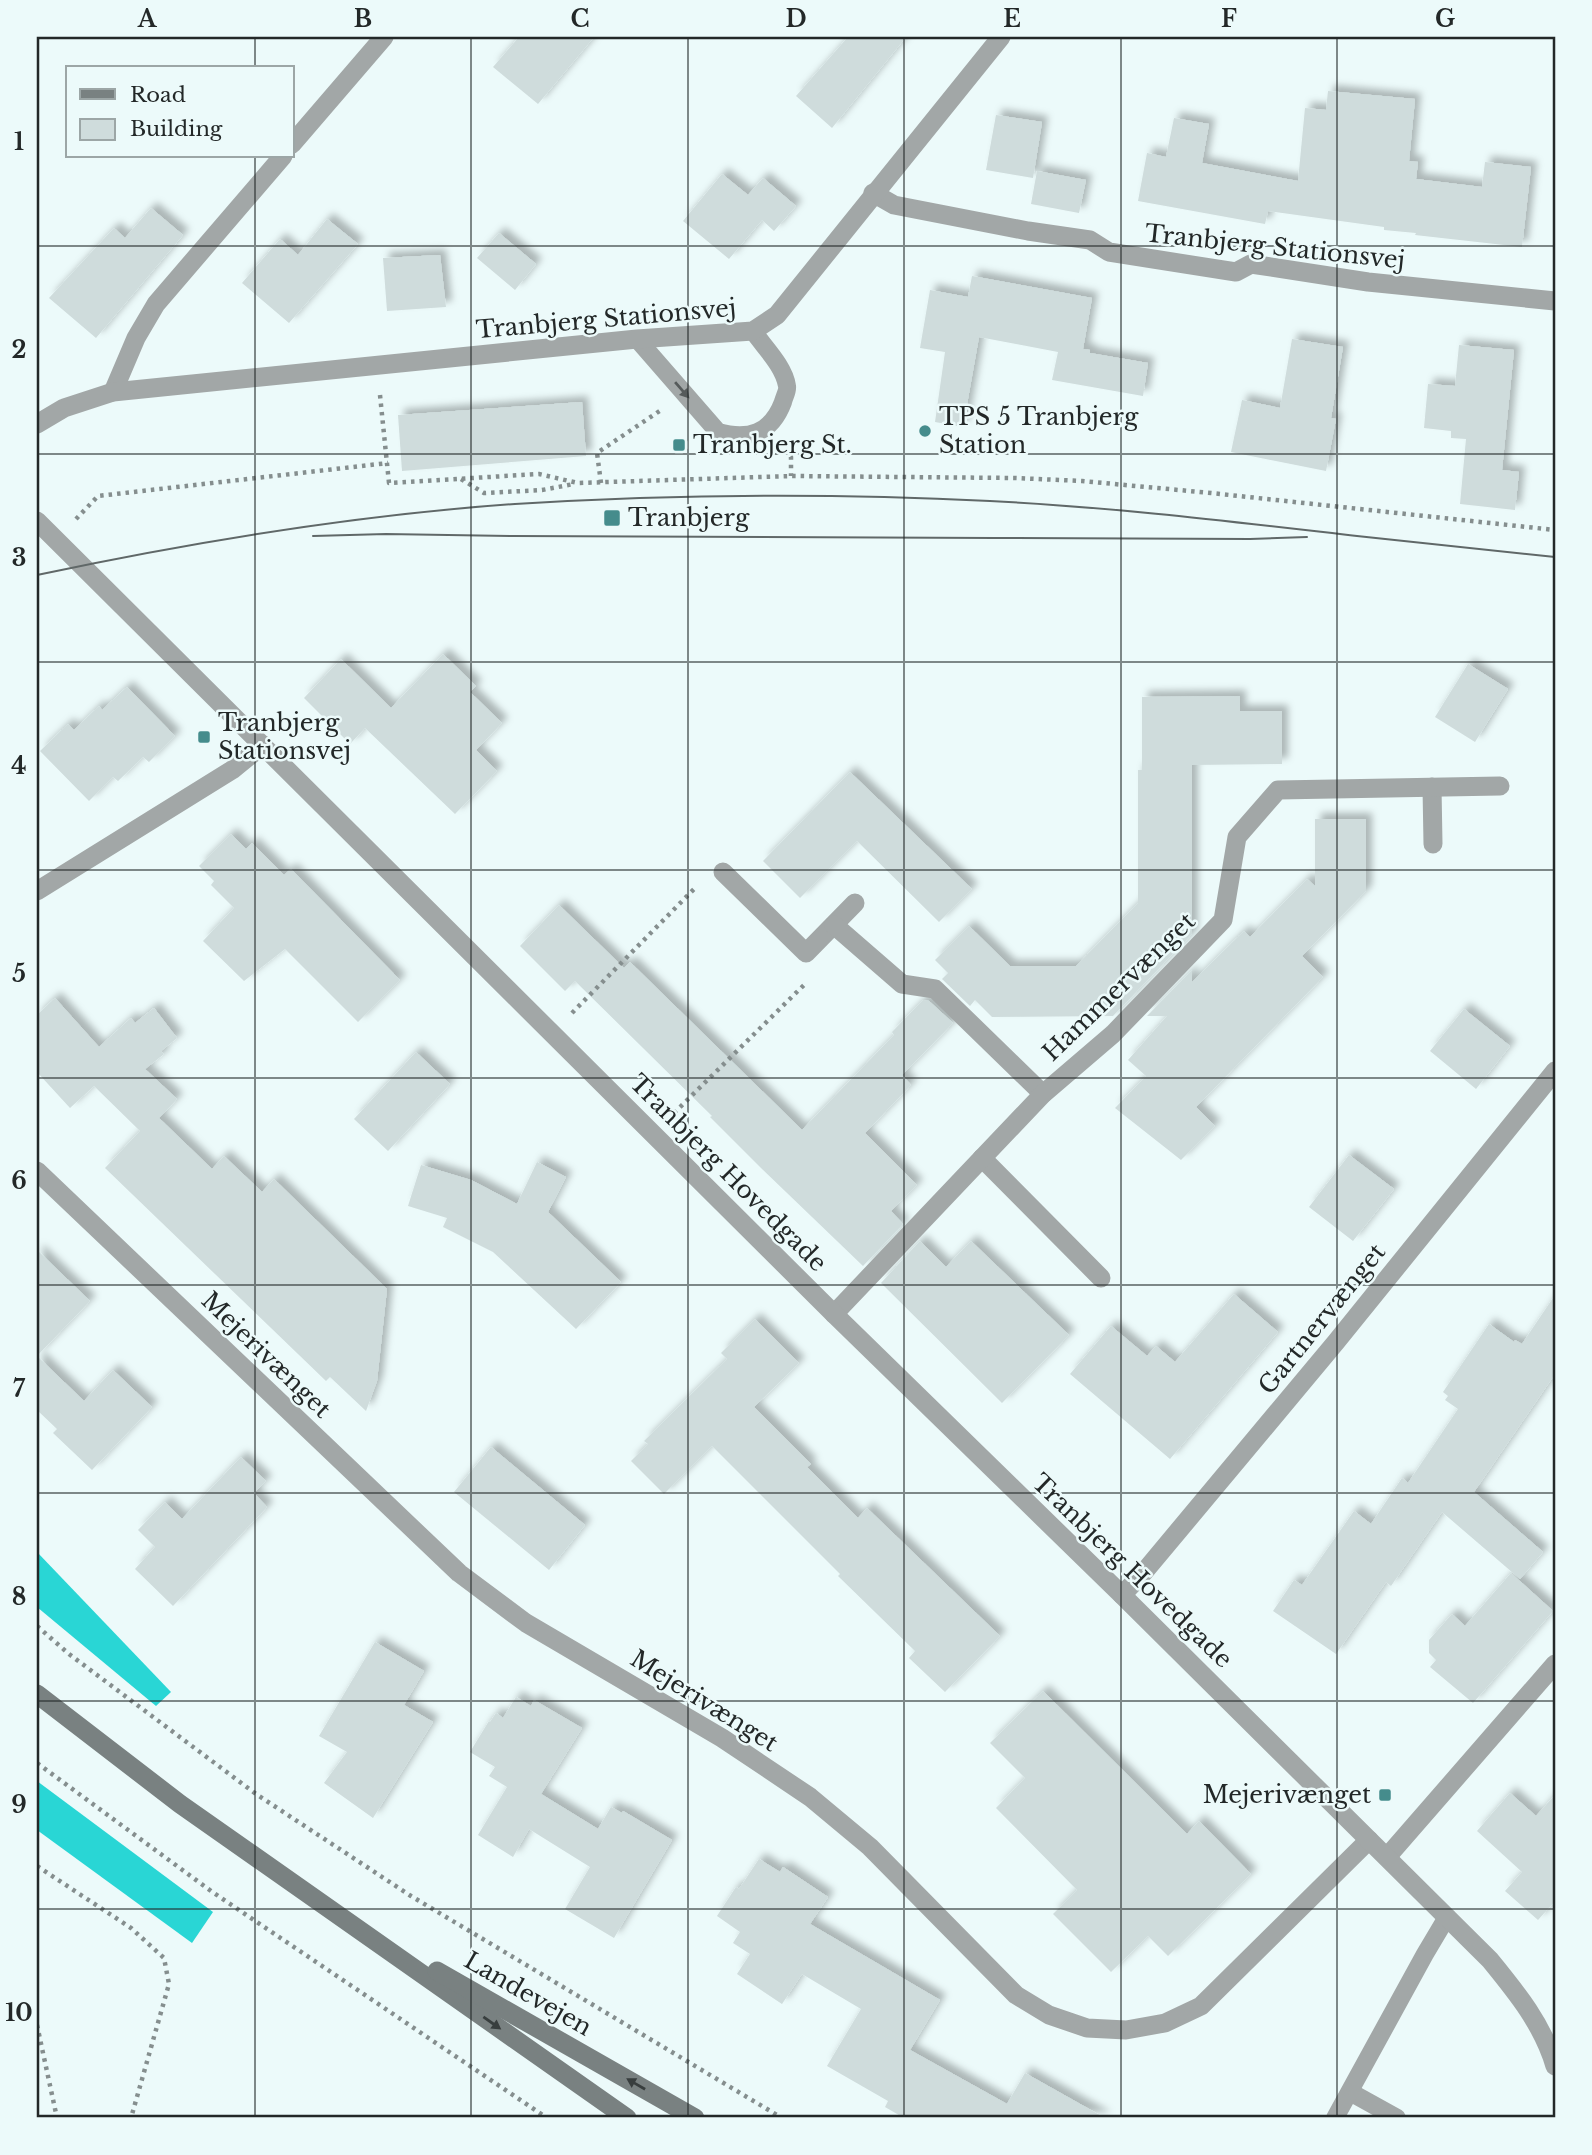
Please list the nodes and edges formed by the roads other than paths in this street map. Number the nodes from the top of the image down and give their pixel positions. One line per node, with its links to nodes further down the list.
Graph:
1 (384, 37): 3 (street)
2 (1001, 37): 5 (street, Tranbjerg Stationsvej)
3 (294, 142)
4 (280, 158): 9 (street)
5 (873, 194): 6 (street, Tranbjerg Stationsvej); 7 (street, Tranbjerg Stationsvej)
6 (1555, 301)
7 (753, 331): 8 (street, Tranbjerg Stationsvej); 8 (lane, one-way to 7)
8 (637, 339): 9 (street, Tranbjerg Stationsvej)
9 (113, 392): 10 (street, Tranbjerg Stationsvej)
10 (37, 424)
11 (37, 521): 12 (street, Tranbjerg Hovedgade)
12 (263, 745): 17 (street); 25 (street, Tranbjerg Hovedgade)
13 (1500, 786): 14 (street, Hammervænget)
14 (1432, 787): 15 (street); 21 (street, Hammervænget)
15 (1433, 844)
16 (723, 872): 19 (street)
17 (37, 891)
18 (856, 903): 19 (street)
19 (834, 925): 21 (street, Hammervænget)
20 (1555, 1071): 26 (street, Gartnervænget)
21 (1043, 1094): 22 (street, Hammervænget)
22 (982, 1158): 24 (street); 25 (street, Hammervænget)
23 (37, 1171): 29 (street, Mejerivænget)
24 (1101, 1278)
25 (834, 1314): 26 (street, Tranbjerg Hovedgade)
26 (1122, 1595): 29 (street, Tranbjerg Hovedgade)
27 (1555, 1664): 30 (street)
28 (37, 1695): 31 (main road, Landevejen)
29 (1369, 1840): 30 (street, Tranbjerg Hovedgade)
30 (1387, 1857): 32 (street, Tranbjerg Hovedgade)
31 (336, 1913): 35 (main road, Landevejen, one-way to 35); 36 (main road, Landevejen, one-way to 31)
32 (1447, 1917): 33 (street, Tranbjerg Hovedgade); 34 (lane)
33 (1555, 2066)
34 (1350, 2092): 37 (lane); 38 (lane)
35 (627, 2118)
36 (695, 2118)
37 (1335, 2118)
38 (1397, 2118)

